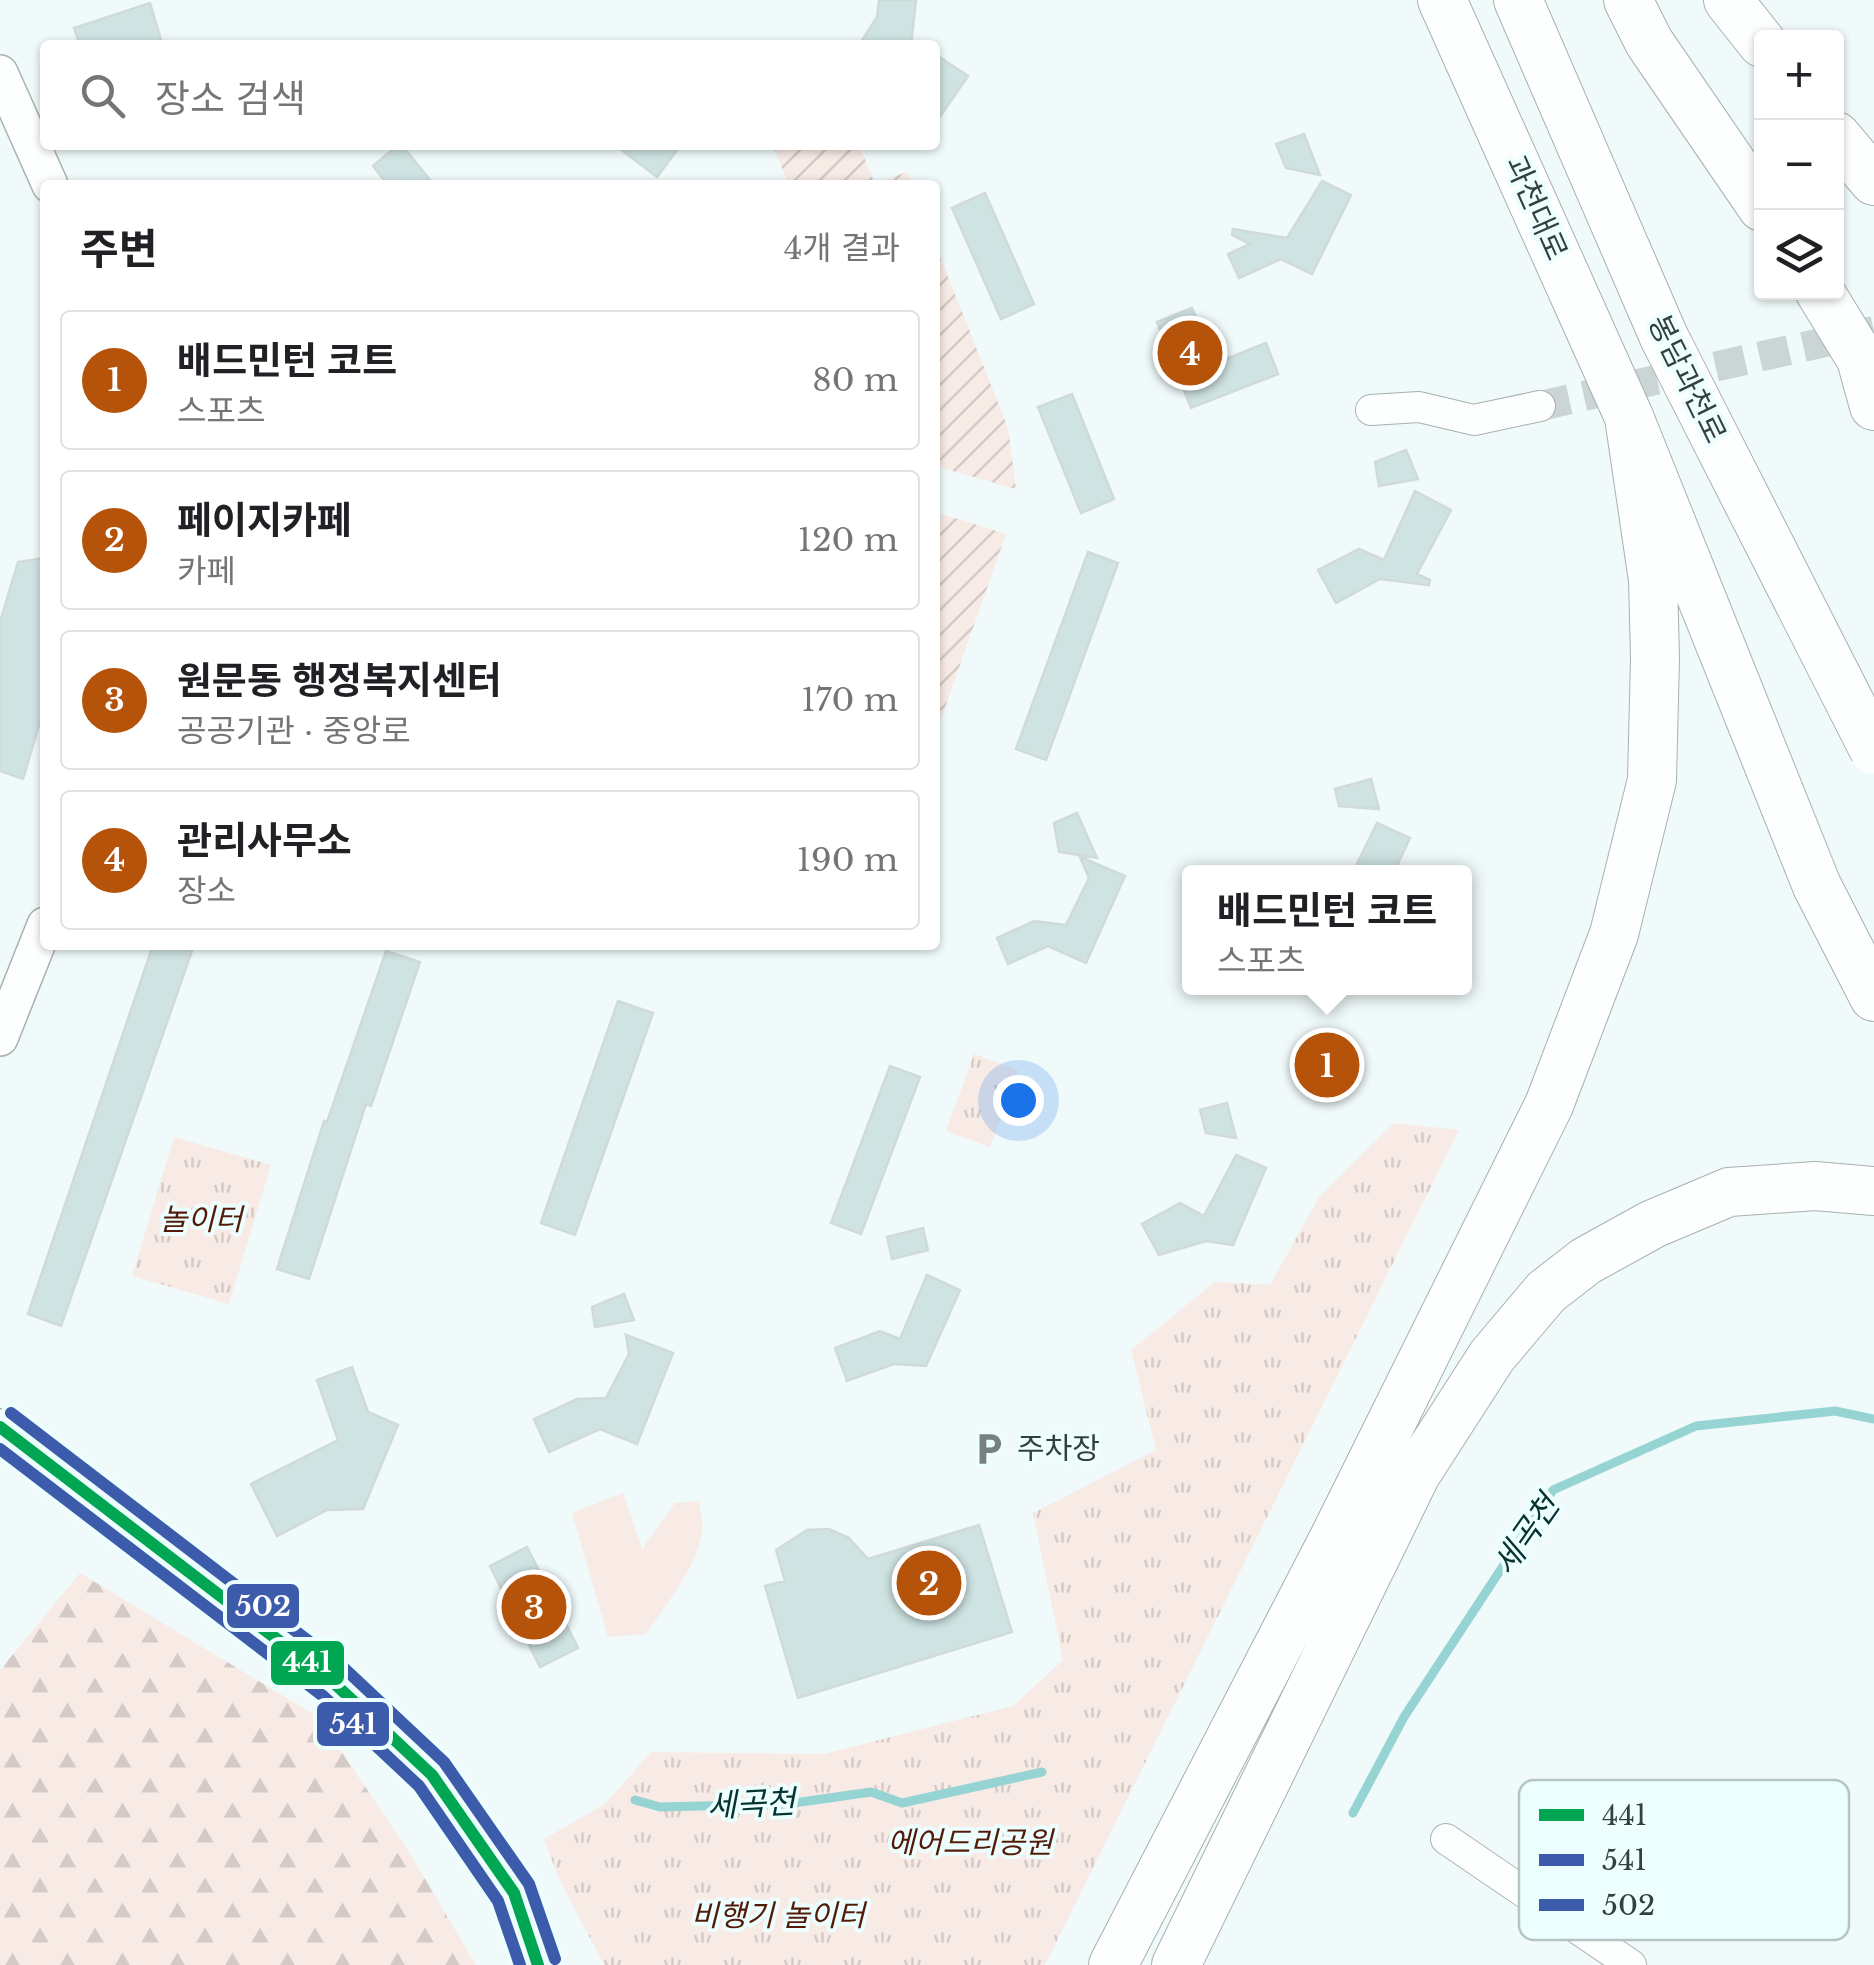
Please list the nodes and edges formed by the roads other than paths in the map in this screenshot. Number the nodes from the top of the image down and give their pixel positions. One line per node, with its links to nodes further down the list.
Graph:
1 (1442, 0): 15 (highway, 과천대로)
2 (1518, 0): 16 (highway, 봉담과천로, bridge)
3 (1628, 0): 10 (highway)
4 (1728, 0): 5 (highway)
5 (1754, 34)
6 (0, 74): 8 (street)
7 (1844, 145): 9 (highway)
8 (48, 180)
9 (1874, 180)
10 (1754, 195)
11 (1825, 300): 13 (highway)
12 (1540, 406): 14 (street)
13 (1874, 406)
14 (1371, 410)
15 (1629, 417): 18 (highway); 26 (highway)
16 (1874, 750)
17 (40, 938): 19 (street)
18 (1874, 997)
19 (0, 1038)
20 (1874, 1191): 27 (highway)
21 (0, 1426): 25 (street)
22 (1446, 1839): 23 (street)
23 (1519, 1889)
24 (1594, 1940): 28 (street)
25 (538, 1965)
26 (1113, 1965)
27 (1176, 1965)
28 (1631, 1965)

